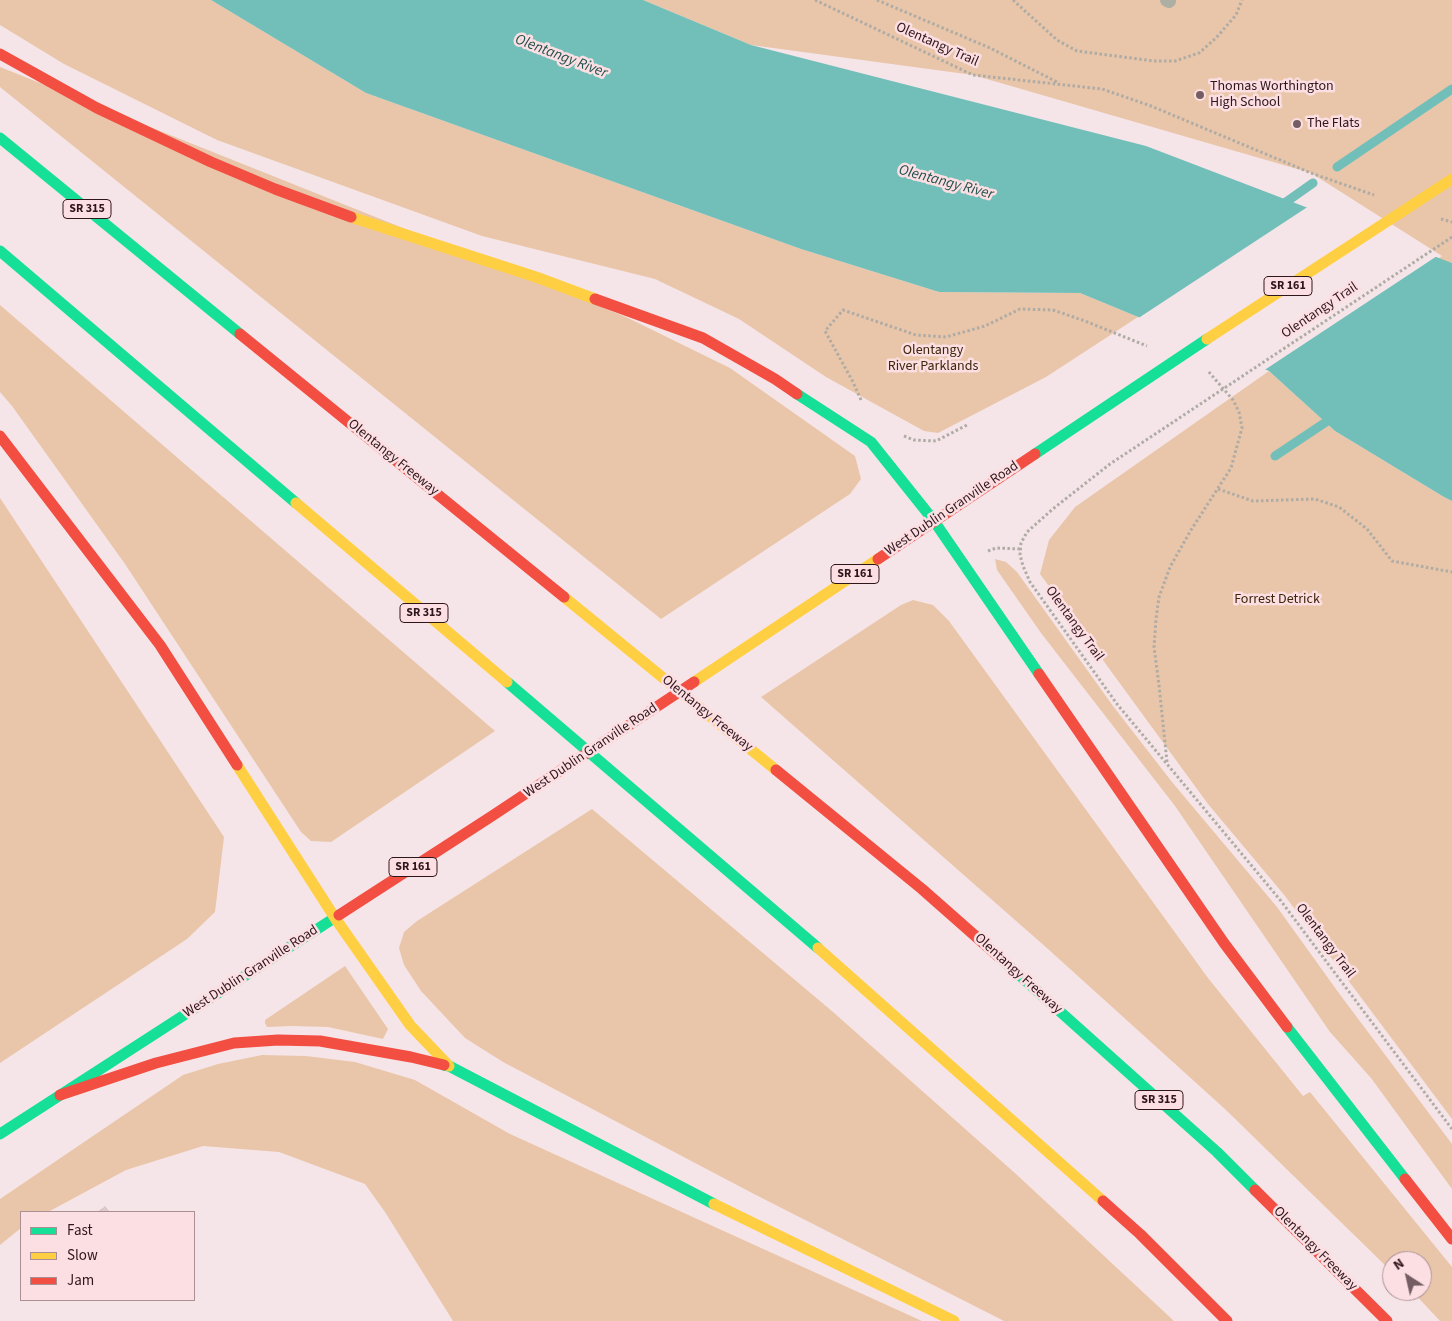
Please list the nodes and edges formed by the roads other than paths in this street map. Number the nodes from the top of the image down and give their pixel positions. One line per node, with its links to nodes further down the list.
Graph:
1 (0, 54): 6 (main road)
2 (0, 138): 14 (main road, Olentangy Freeway / SR 315)
3 (1452, 179): 6 (main road, West Dublin Granville Road / SR 161)
4 (0, 251): 13 (main road, SR 315)
5 (0, 436): 7 (main road)
6 (934, 521): 7 (main road, West Dublin Granville Road / SR 161); 11 (main road)
7 (335, 918): 8 (main road); 9 (main road, West Dublin Granville Road / SR 161)
8 (448, 1066): 9 (main road); 12 (main road)
9 (60, 1095): 10 (main road, West Dublin Granville Road / SR 161)
10 (0, 1134)
11 (1452, 1239)
12 (954, 1321)
13 (1227, 1321)
14 (1387, 1321)

